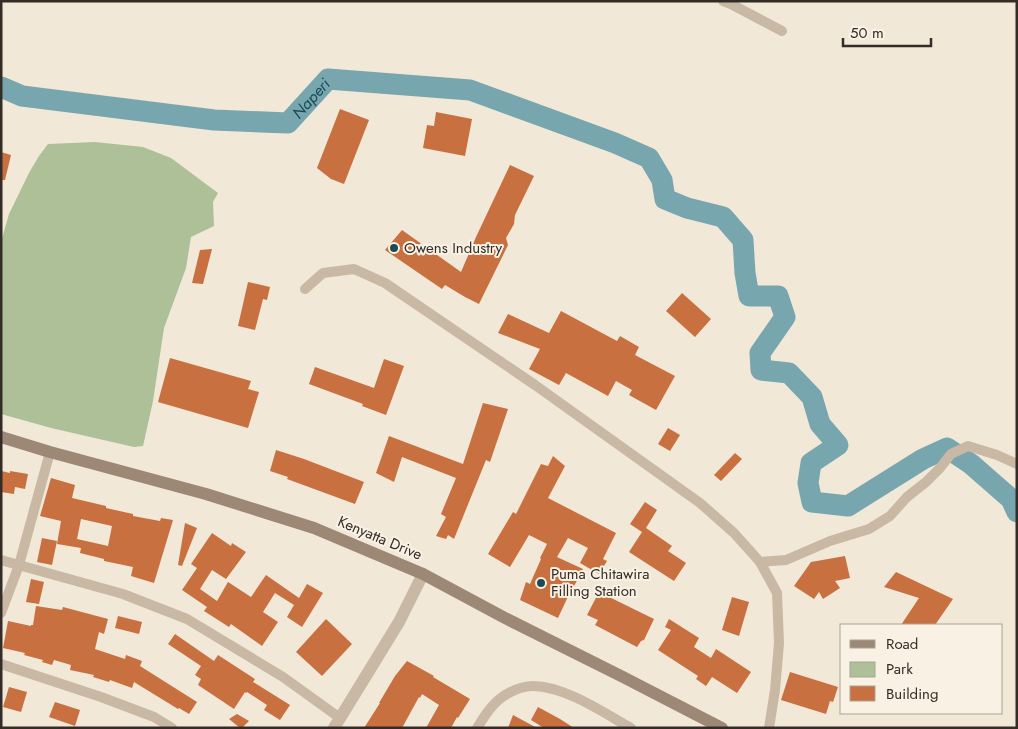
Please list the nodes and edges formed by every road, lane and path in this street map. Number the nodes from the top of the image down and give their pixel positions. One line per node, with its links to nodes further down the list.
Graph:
1 (724, 1): 2 (street)
2 (782, 31)
3 (305, 289): 8 (street)
4 (1, 437): 5 (main road, Kenyatta Drive)
5 (50, 452): 9 (street); 10 (main road, Kenyatta Drive)
6 (1017, 464): 8 (street)
7 (1, 560): 9 (street)
8 (760, 562): 18 (street)
9 (18, 565): 11 (street); 13 (street)
10 (423, 574): 13 (street); 17 (main road, Kenyatta Drive)
11 (1, 613)
12 (1, 664): 14 (street)
13 (337, 723)
14 (172, 728)
15 (477, 728): 16 (street)
16 (631, 728)
17 (722, 728)
18 (769, 728)

